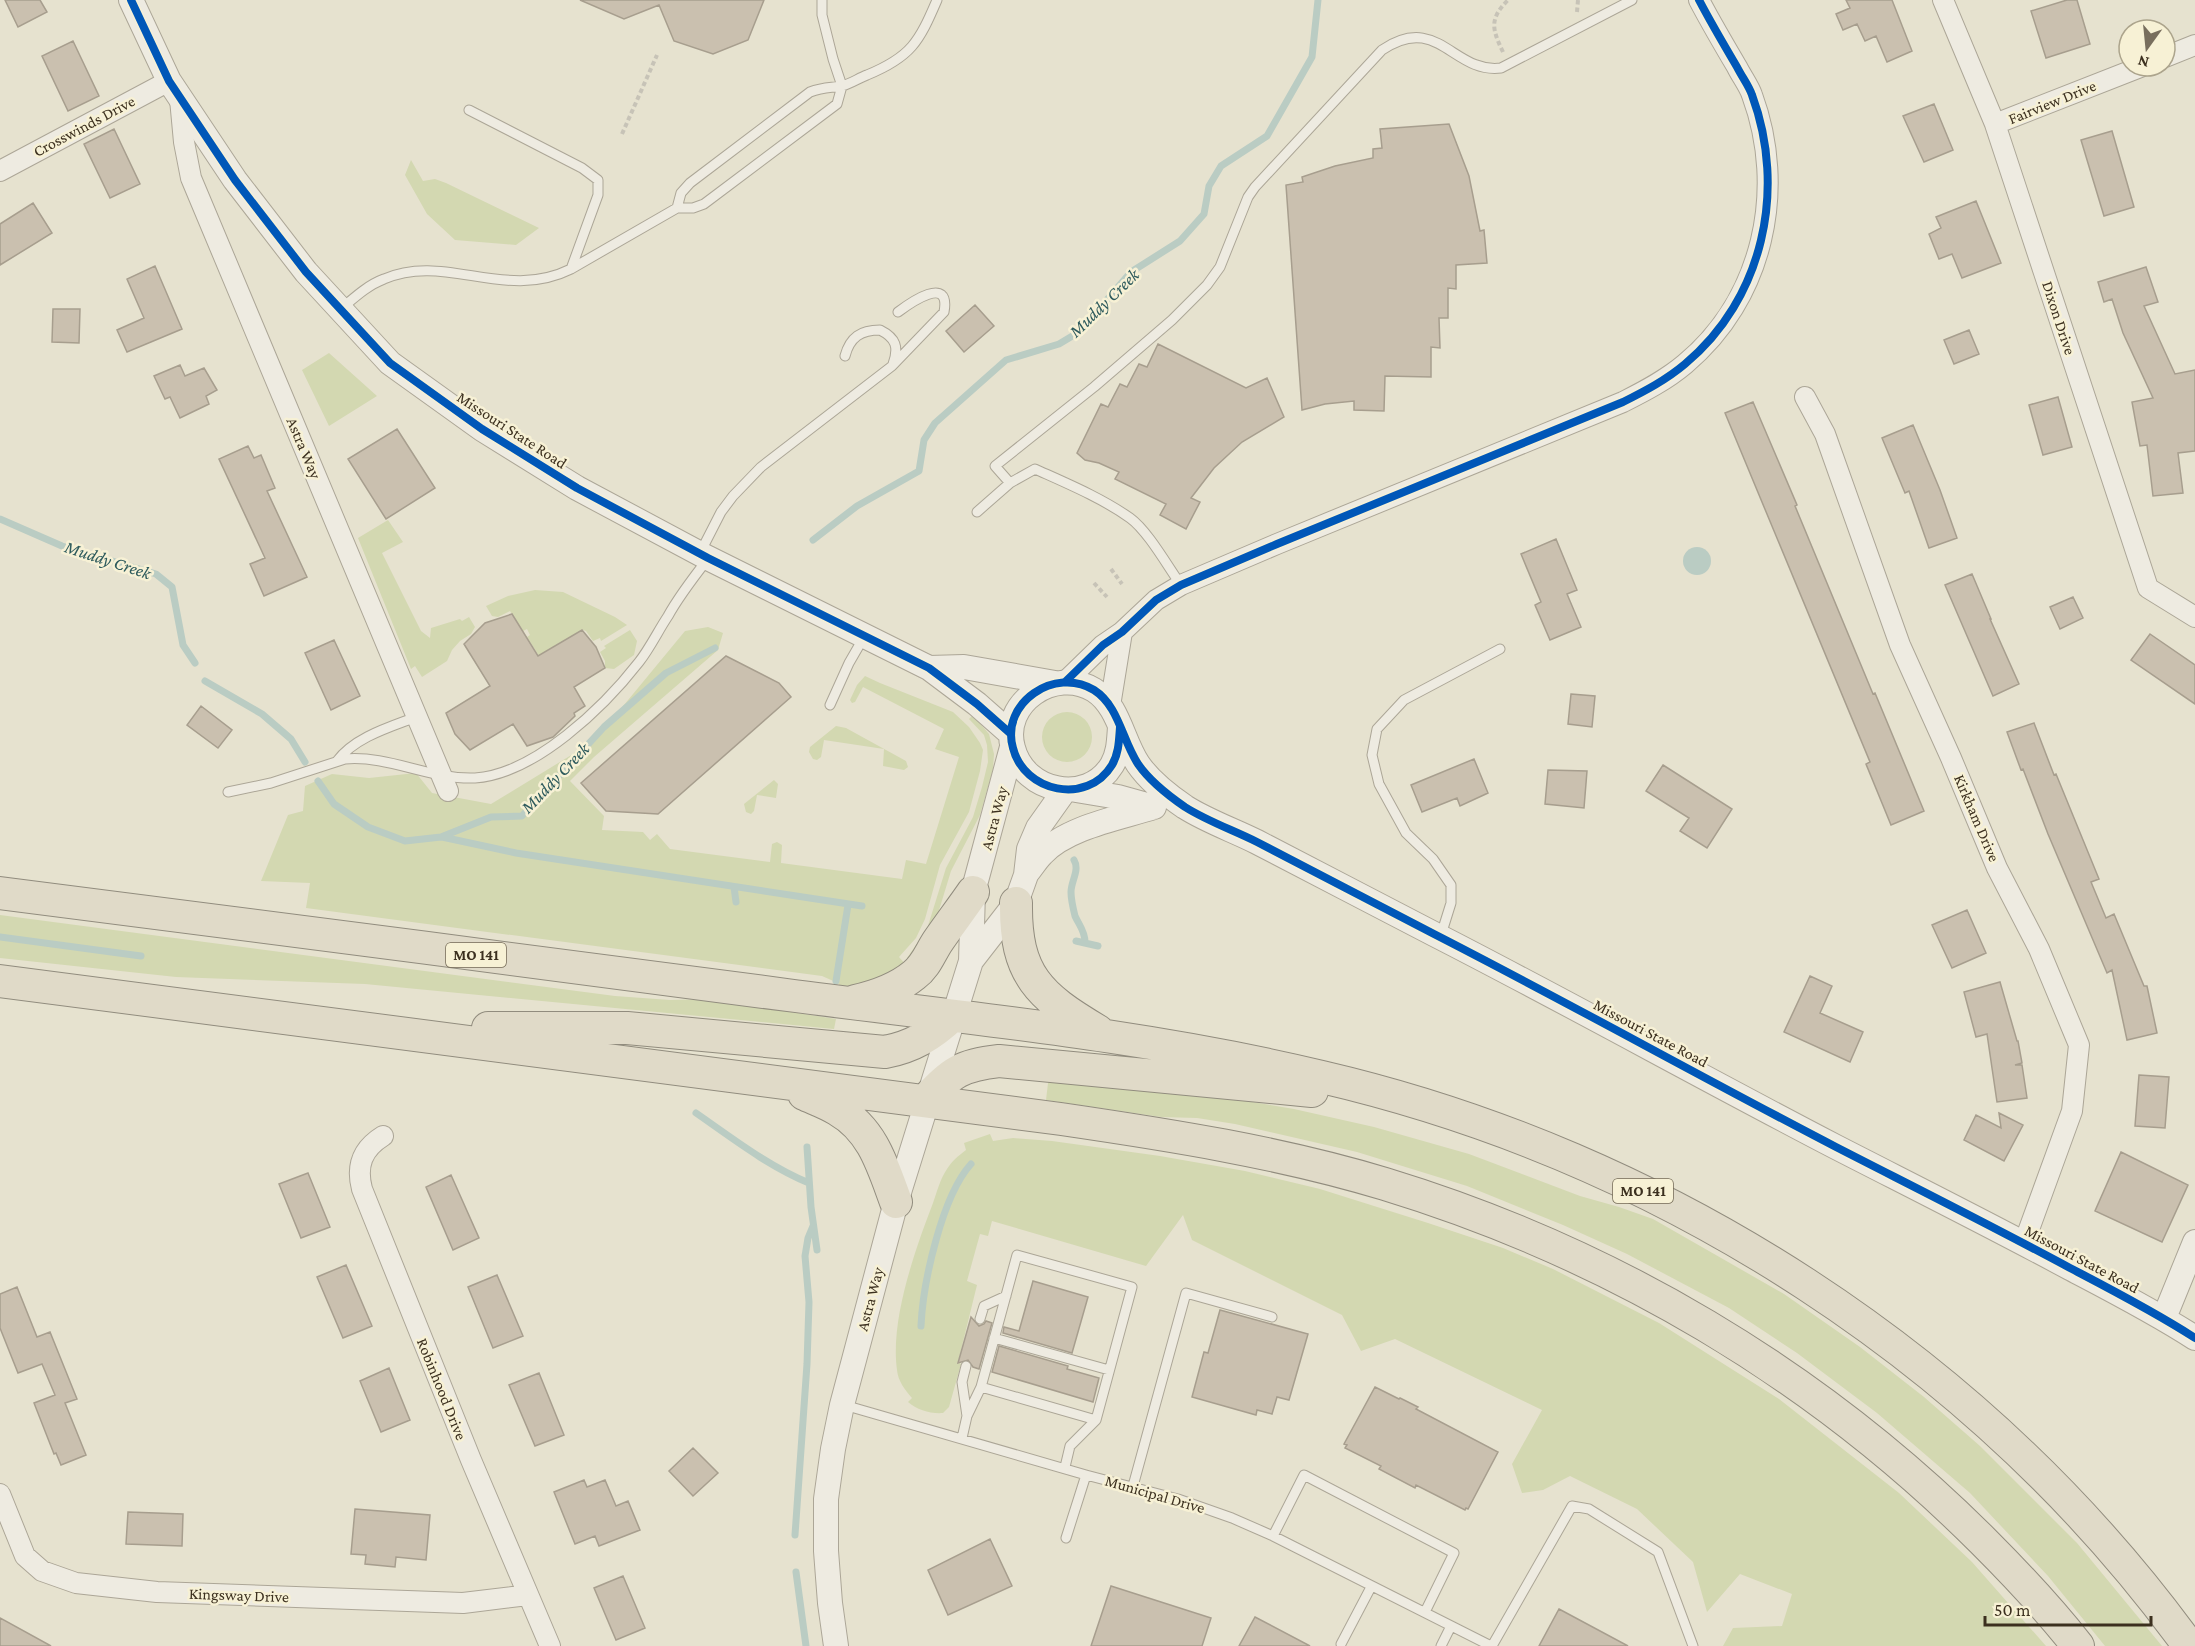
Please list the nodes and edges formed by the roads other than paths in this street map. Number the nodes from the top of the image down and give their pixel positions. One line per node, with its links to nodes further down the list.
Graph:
1 (131, 0): 11 (street, Missouri State Road)
2 (822, 0): 10 (lane)
3 (937, 0): 10 (lane)
4 (1632, 0): 22 (lane)
5 (1699, 0): 25 (street)
6 (1943, 0): 13 (street, Dixon Drive)
7 (2195, 45): 8 (street)
8 (2177, 52)
9 (2117, 76): 13 (street, Fairview Drive)
10 (842, 86): 15 (lane); 15 (lane)
11 (175, 90): 14 (street, Crosswinds Drive); 17 (street, Missouri State Road); 34 (street, Astra Way)
12 (469, 110): 16 (lane)
13 (1995, 124): 26 (street, Dixon Drive)
14 (0, 171)
15 (677, 208): 16 (lane)
16 (571, 270): 17 (lane)
17 (340, 310): 24 (street, Missouri State Road)
18 (898, 312): 20 (lane)
19 (845, 356): 20 (lane)
20 (892, 366): 24 (lane)
21 (1805, 397): 58 (street, Kirkham Drive)
22 (1010, 483): 23 (lane); 25 (lane)
23 (977, 512)
24 (704, 555): 28 (street, Missouri State Road); 37 (lane)
25 (1181, 585): 27 (street)
26 (2195, 617)
27 (1122, 632): 31 (street); 33 (street)
28 (864, 637): 30 (street, Missouri State Road); 32 (lane)
29 (1500, 649): 45 (lane)
30 (929, 668): 31 (street, Missouri State Road); 35 (street, Missouri State Road)
31 (1060, 682): 33 (street); 35 (street)
32 (830, 705)
33 (1115, 716): 38 (street); 41 (street, Missouri State Road)
34 (416, 717): 36 (lane); 37 (street, Astra Way)
35 (1011, 741): 38 (street); 43 (street, Astra Way)
36 (337, 761): 37 (lane); 39 (lane)
37 (444, 783)
38 (1071, 790): 40 (street, Missouri State Road); 42 (street, Astra Way)
39 (228, 792)
40 (1154, 807): 41 (street, Missouri State Road); 42 (street)
41 (1186, 808): 45 (street, Missouri State Road)
42 (1021, 889): 46 (street, Astra Way); 51 (highway)
43 (973, 892): 46 (street, Astra Way); 48 (highway)
44 (0, 893): 48 (highway, MO 141)
45 (1440, 937): 58 (street, Missouri State Road)
46 (971, 961): 49 (street, Astra Way)
47 (0, 981): 50 (highway)
48 (849, 1003): 49 (highway, MO 141)
49 (952, 1016): 50 (highway); 51 (highway, MO 141); 54 (street, Astra Way)
50 (360, 1028): 52 (highway)
51 (1109, 1038): 53 (highway, MO 141)
52 (782, 1083): 54 (highway); 56 (highway)
53 (1407, 1099): 54 (highway); 89 (highway, MO 141)
54 (926, 1100): 56 (street, Astra Way); 88 (highway)
55 (383, 1136): 79 (street, Robinhood Drive)
56 (896, 1202): 68 (street, Astra Way)
57 (2195, 1242): 61 (street)
58 (2024, 1243): 61 (street, Missouri State Road)
59 (1006, 1296): 62 (lane); 63 (lane); 66 (lane)
60 (1272, 1317): 74 (lane)
61 (2164, 1318): 64 (street, Missouri State Road)
62 (980, 1319)
63 (994, 1338): 66 (lane); 67 (lane)
64 (2195, 1338)
65 (966, 1366): 69 (lane)
66 (1109, 1370): 70 (lane)
67 (981, 1387): 69 (lane); 70 (lane)
68 (842, 1405): 71 (lane, Municipal Drive); 84 (street, Astra Way)
69 (968, 1416): 71 (lane)
70 (1096, 1420): 72 (lane)
71 (962, 1438): 72 (lane, Municipal Drive)
72 (1065, 1467): 73 (lane, Municipal Drive)
73 (1086, 1475): 74 (lane, Municipal Drive); 77 (lane)
74 (1133, 1486): 76 (lane, Municipal Drive)
75 (0, 1494): 79 (street, Kingsway Drive)
76 (1273, 1536): 78 (lane, Municipal Drive); 80 (lane)
77 (1066, 1538)
78 (1371, 1587): 80 (lane, Municipal Drive); 82 (lane)
79 (528, 1595): 83 (street, Robinhood Drive)
80 (1425, 1612): 81 (lane, Municipal Drive)
81 (1451, 1626): 85 (lane); 86 (lane, Municipal Drive)
82 (1341, 1644)
83 (550, 1646)
84 (836, 1646)
85 (1441, 1646)
86 (1492, 1646): 87 (lane)
87 (1693, 1646)
88 (2078, 1646)
89 (2189, 1646)

